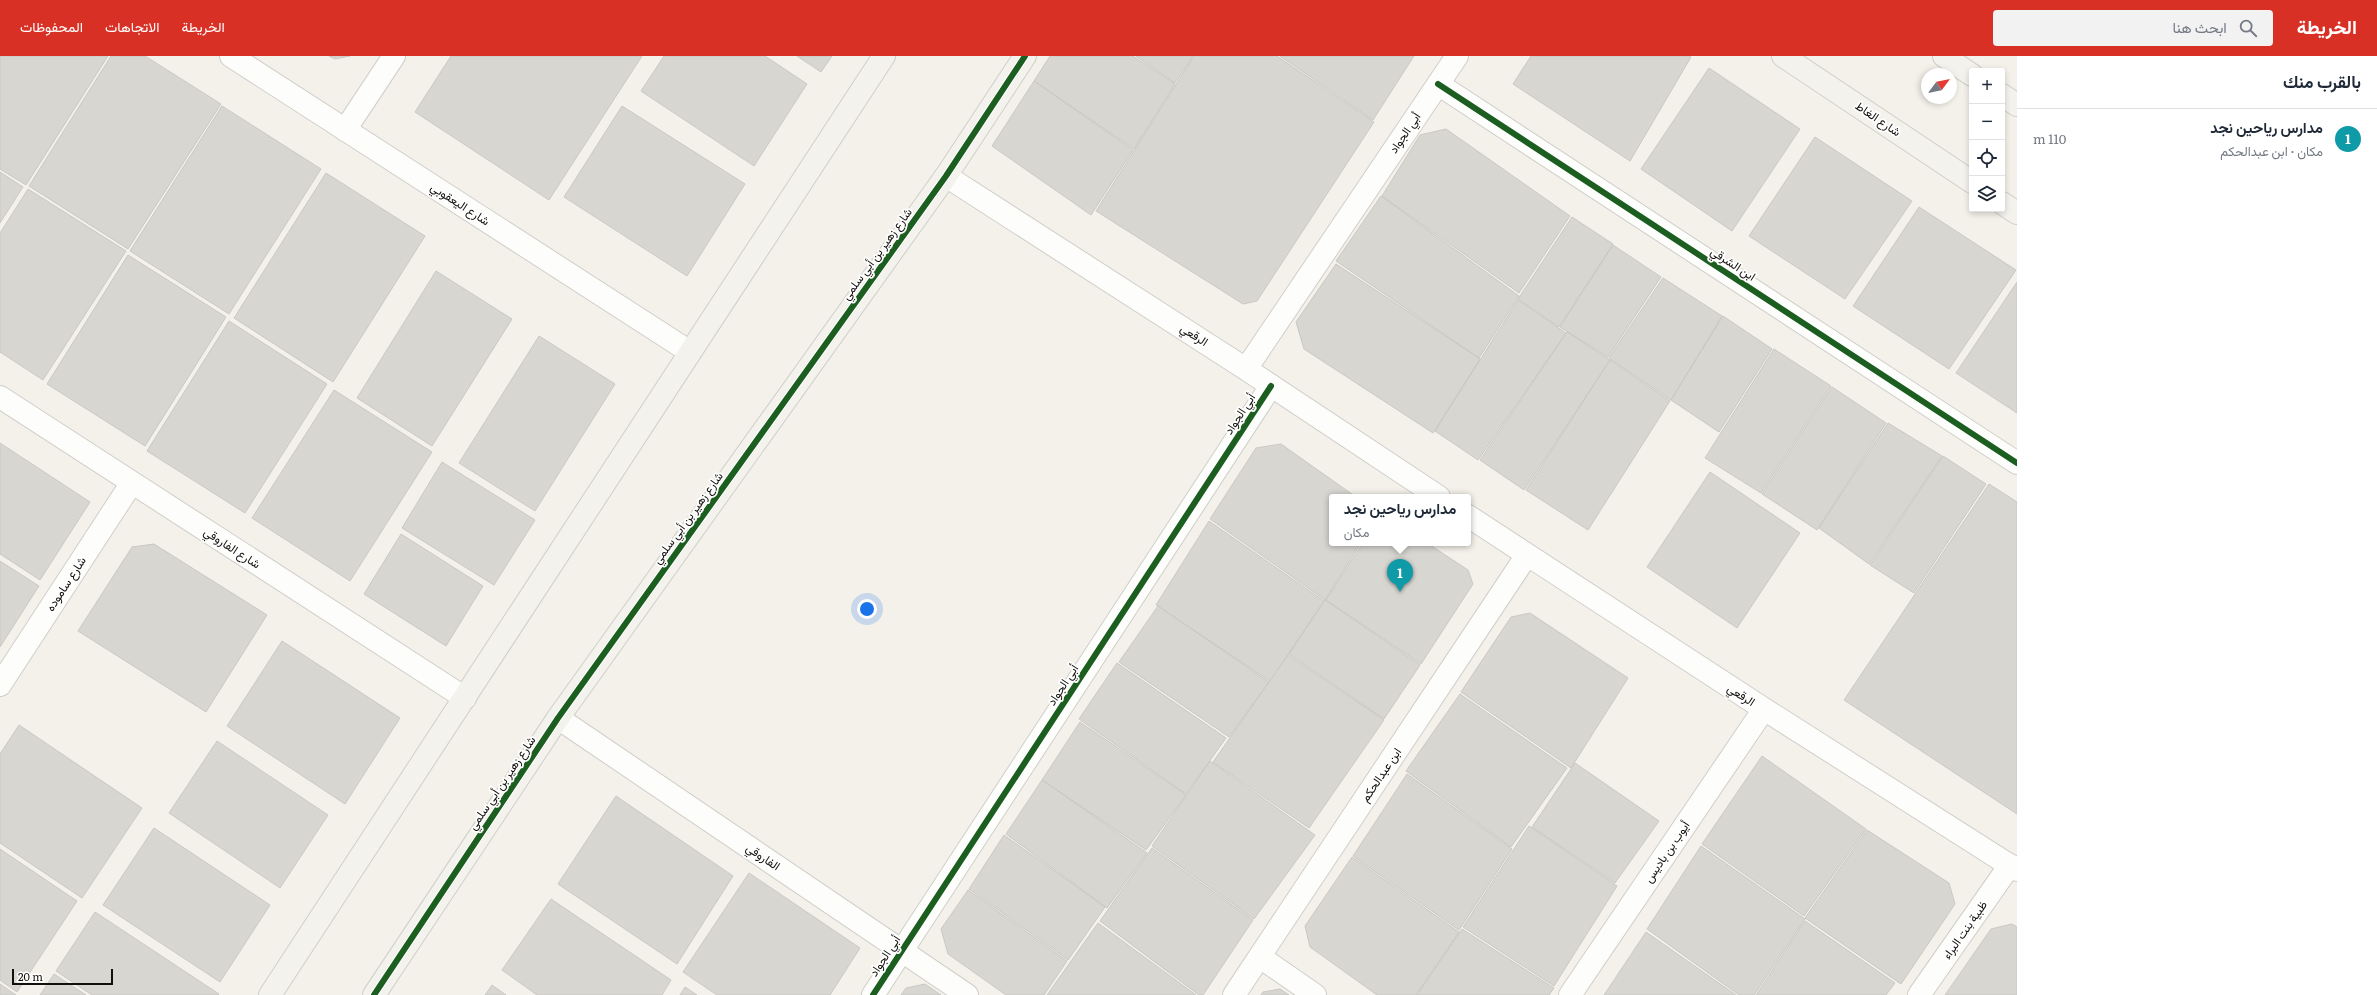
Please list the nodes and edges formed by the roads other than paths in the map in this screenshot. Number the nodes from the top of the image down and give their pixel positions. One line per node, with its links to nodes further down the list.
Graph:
1 (231, 56): 12 (street, شارع اليعقوبي)
2 (394, 56): 12 (street)
3 (884, 56): 17 (street)
4 (1025, 56): 13 (street, شارع زهير بن أبي سلمي)
5 (1457, 56): 9 (street, أبي الجواد)
6 (1783, 56): 14 (street, شارع الغاط)
7 (1944, 56): 8 (street)
8 (1969, 73)
9 (1438, 84): 18 (street, أبي الجواد); 21 (street, ابن الشرقي)
10 (2005, 97): 11 (street)
11 (2017, 105)
12 (345, 130): 17 (street, شارع اليعقوبي)
13 (946, 176): 18 (street, الرقعي); 29 (street, شارع زهير بن أبي سلمي)
14 (1969, 180)
15 (2005, 204): 16 (street)
16 (2017, 213)
17 (690, 352): 27 (street)
18 (1246, 369): 19 (street, الرقعي)
19 (1271, 386): 23 (street, الرقعي); 31 (street, أبي الجواد)
20 (0, 397): 22 (street, شارع الفاروقي)
21 (2017, 463)
22 (131, 484): 26 (street, شارع ساموده); 27 (street, شارع الفاروقي)
23 (1434, 494)
24 (1471, 518): 25 (street, الرقعي)
25 (1527, 555): 28 (street, الرقعي); 32 (street, ابن عبدالحكم)
26 (0, 685)
27 (465, 698): 33 (street)
28 (1764, 709): 30 (street, الرقعي); 39 (street, أيوب بن باديس)
29 (558, 718): 31 (street, الفاروقي); 34 (street, شارع زهير بن أبي سلمي)
30 (2014, 868): 40 (street, ظبية بنت البراء)
31 (901, 950): 35 (street, أبي الجواد); 36 (street, الفاروقي)
32 (1260, 957): 37 (street, ابن عبدالحكم); 38 (street)
33 (270, 995)
34 (374, 995)
35 (872, 995)
36 (967, 995)
37 (1234, 995)
38 (1316, 995)
39 (1570, 995)
40 (1919, 995)

